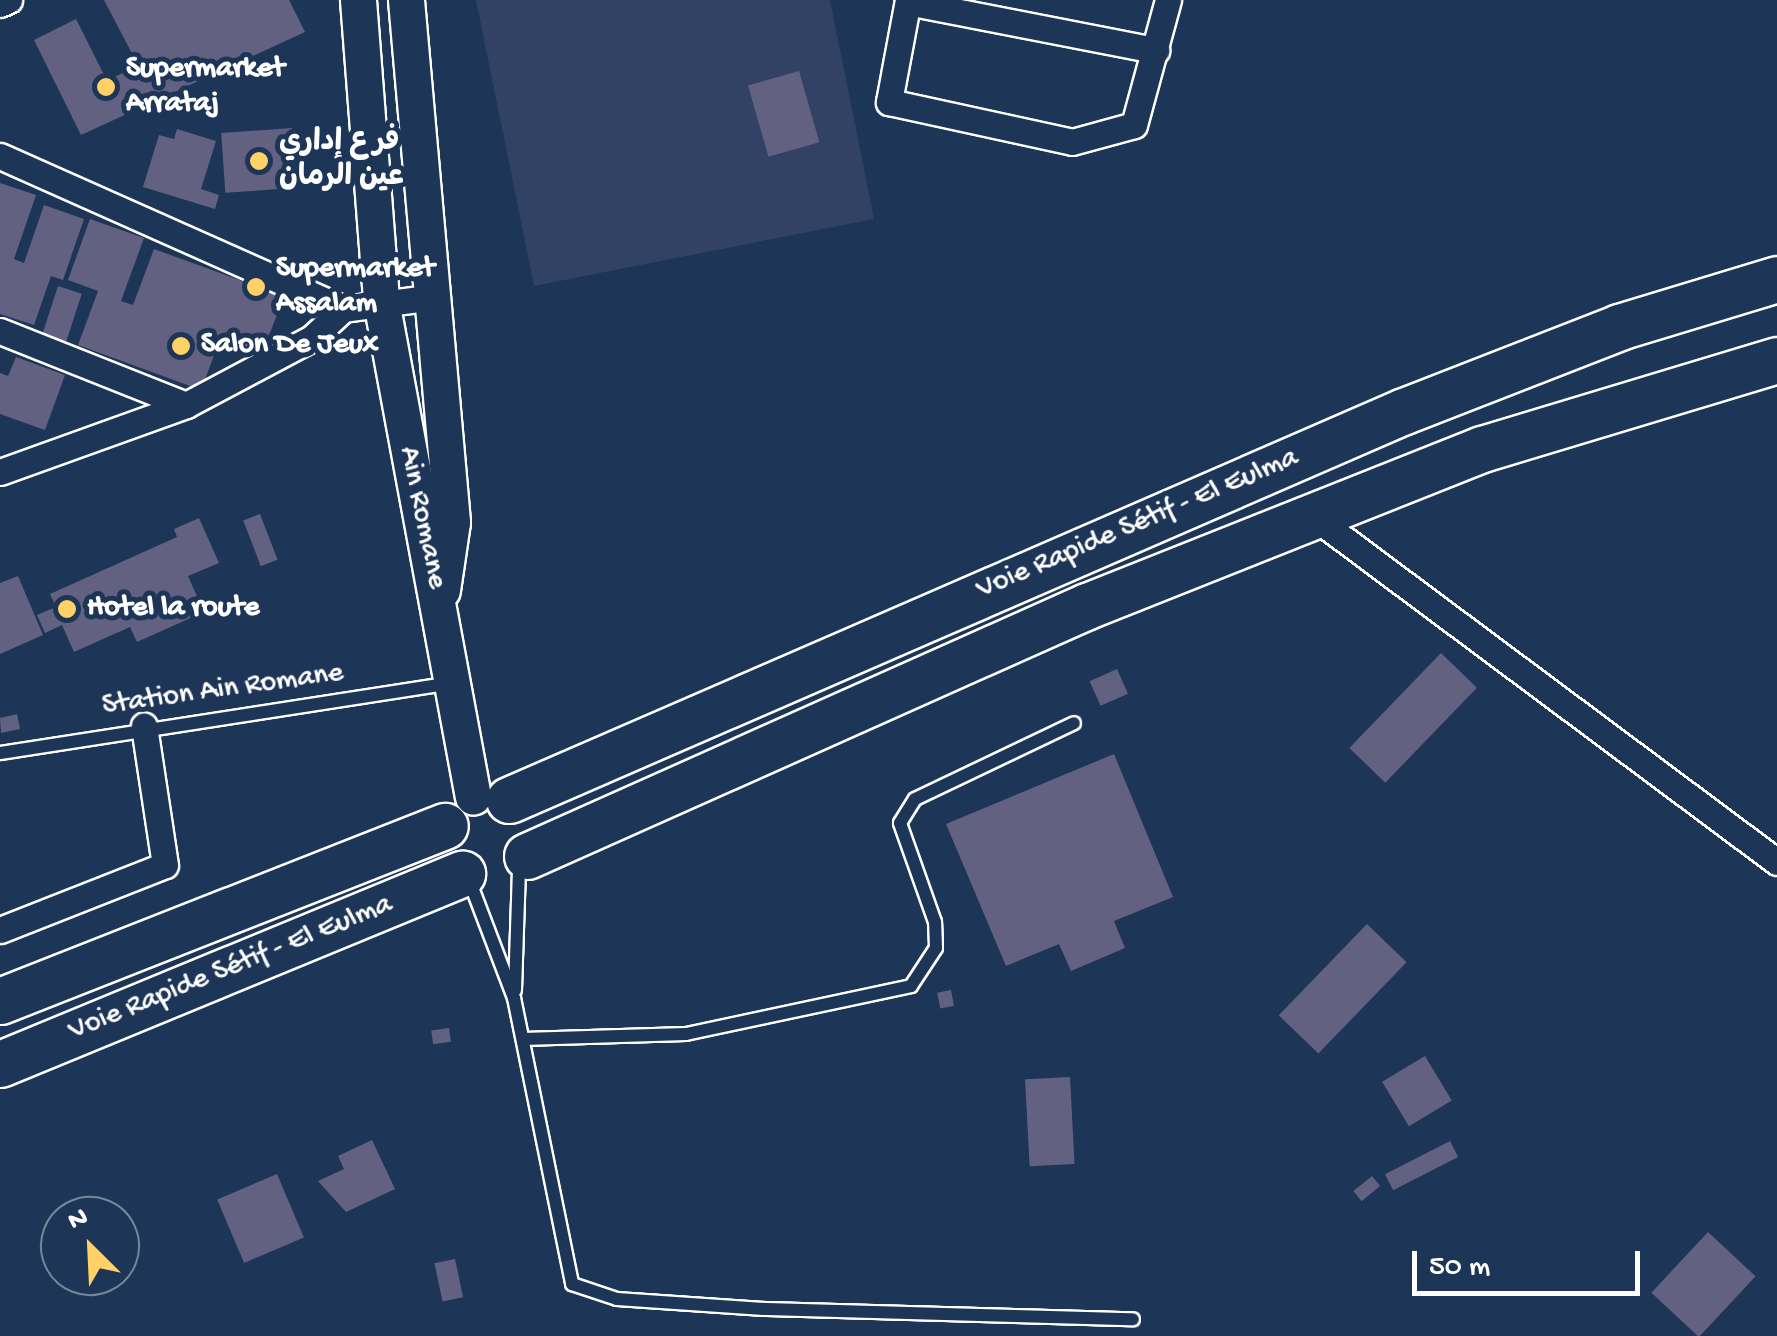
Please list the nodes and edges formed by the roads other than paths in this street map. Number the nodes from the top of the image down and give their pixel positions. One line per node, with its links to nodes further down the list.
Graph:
1 (9, 0): 6 (street)
2 (358, 0): 11 (street, Ain Romane)
3 (406, 0): 10 (street, Ain Romane)
4 (1168, 0): 7 (street)
5 (908, 1): 7 (street); 7 (street)
6 (0, 4)
7 (1156, 50)
8 (0, 156): 12 (street)
9 (1777, 279): 23 (highway, Voie Rapide Sétif - El Eulma)
10 (434, 297): 11 (street); 18 (street, Ain Romane)
11 (381, 301): 12 (street); 18 (street, Ain Romane)
12 (343, 310): 15 (street)
13 (0, 331): 15 (street)
14 (1777, 360): 17 (highway, Voie Rapide Sétif - El Eulma)
15 (186, 406): 16 (street)
16 (0, 472)
17 (1314, 516): 24 (highway, Voie Rapide Sétif - El Eulma); 25 (street)
18 (440, 606): 19 (street)
19 (455, 683): 21 (lane, Station Ain Romane); 23 (street)
20 (1074, 723): 30 (lane)
21 (144, 726): 22 (lane, Station Ain Romane); 27 (street)
22 (0, 752)
23 (476, 808): 24 (highway); 26 (highway); 29 (highway, Voie Rapide Sétif - El Eulma)
24 (523, 862): 26 (highway); 28 (lane)
25 (1777, 862)
26 (465, 875): 28 (lane); 31 (highway, Voie Rapide Sétif - El Eulma)
27 (0, 930)
28 (514, 998): 30 (lane)
29 (0, 1001)
30 (523, 1040): 32 (lane)
31 (0, 1064)
32 (1133, 1319)

